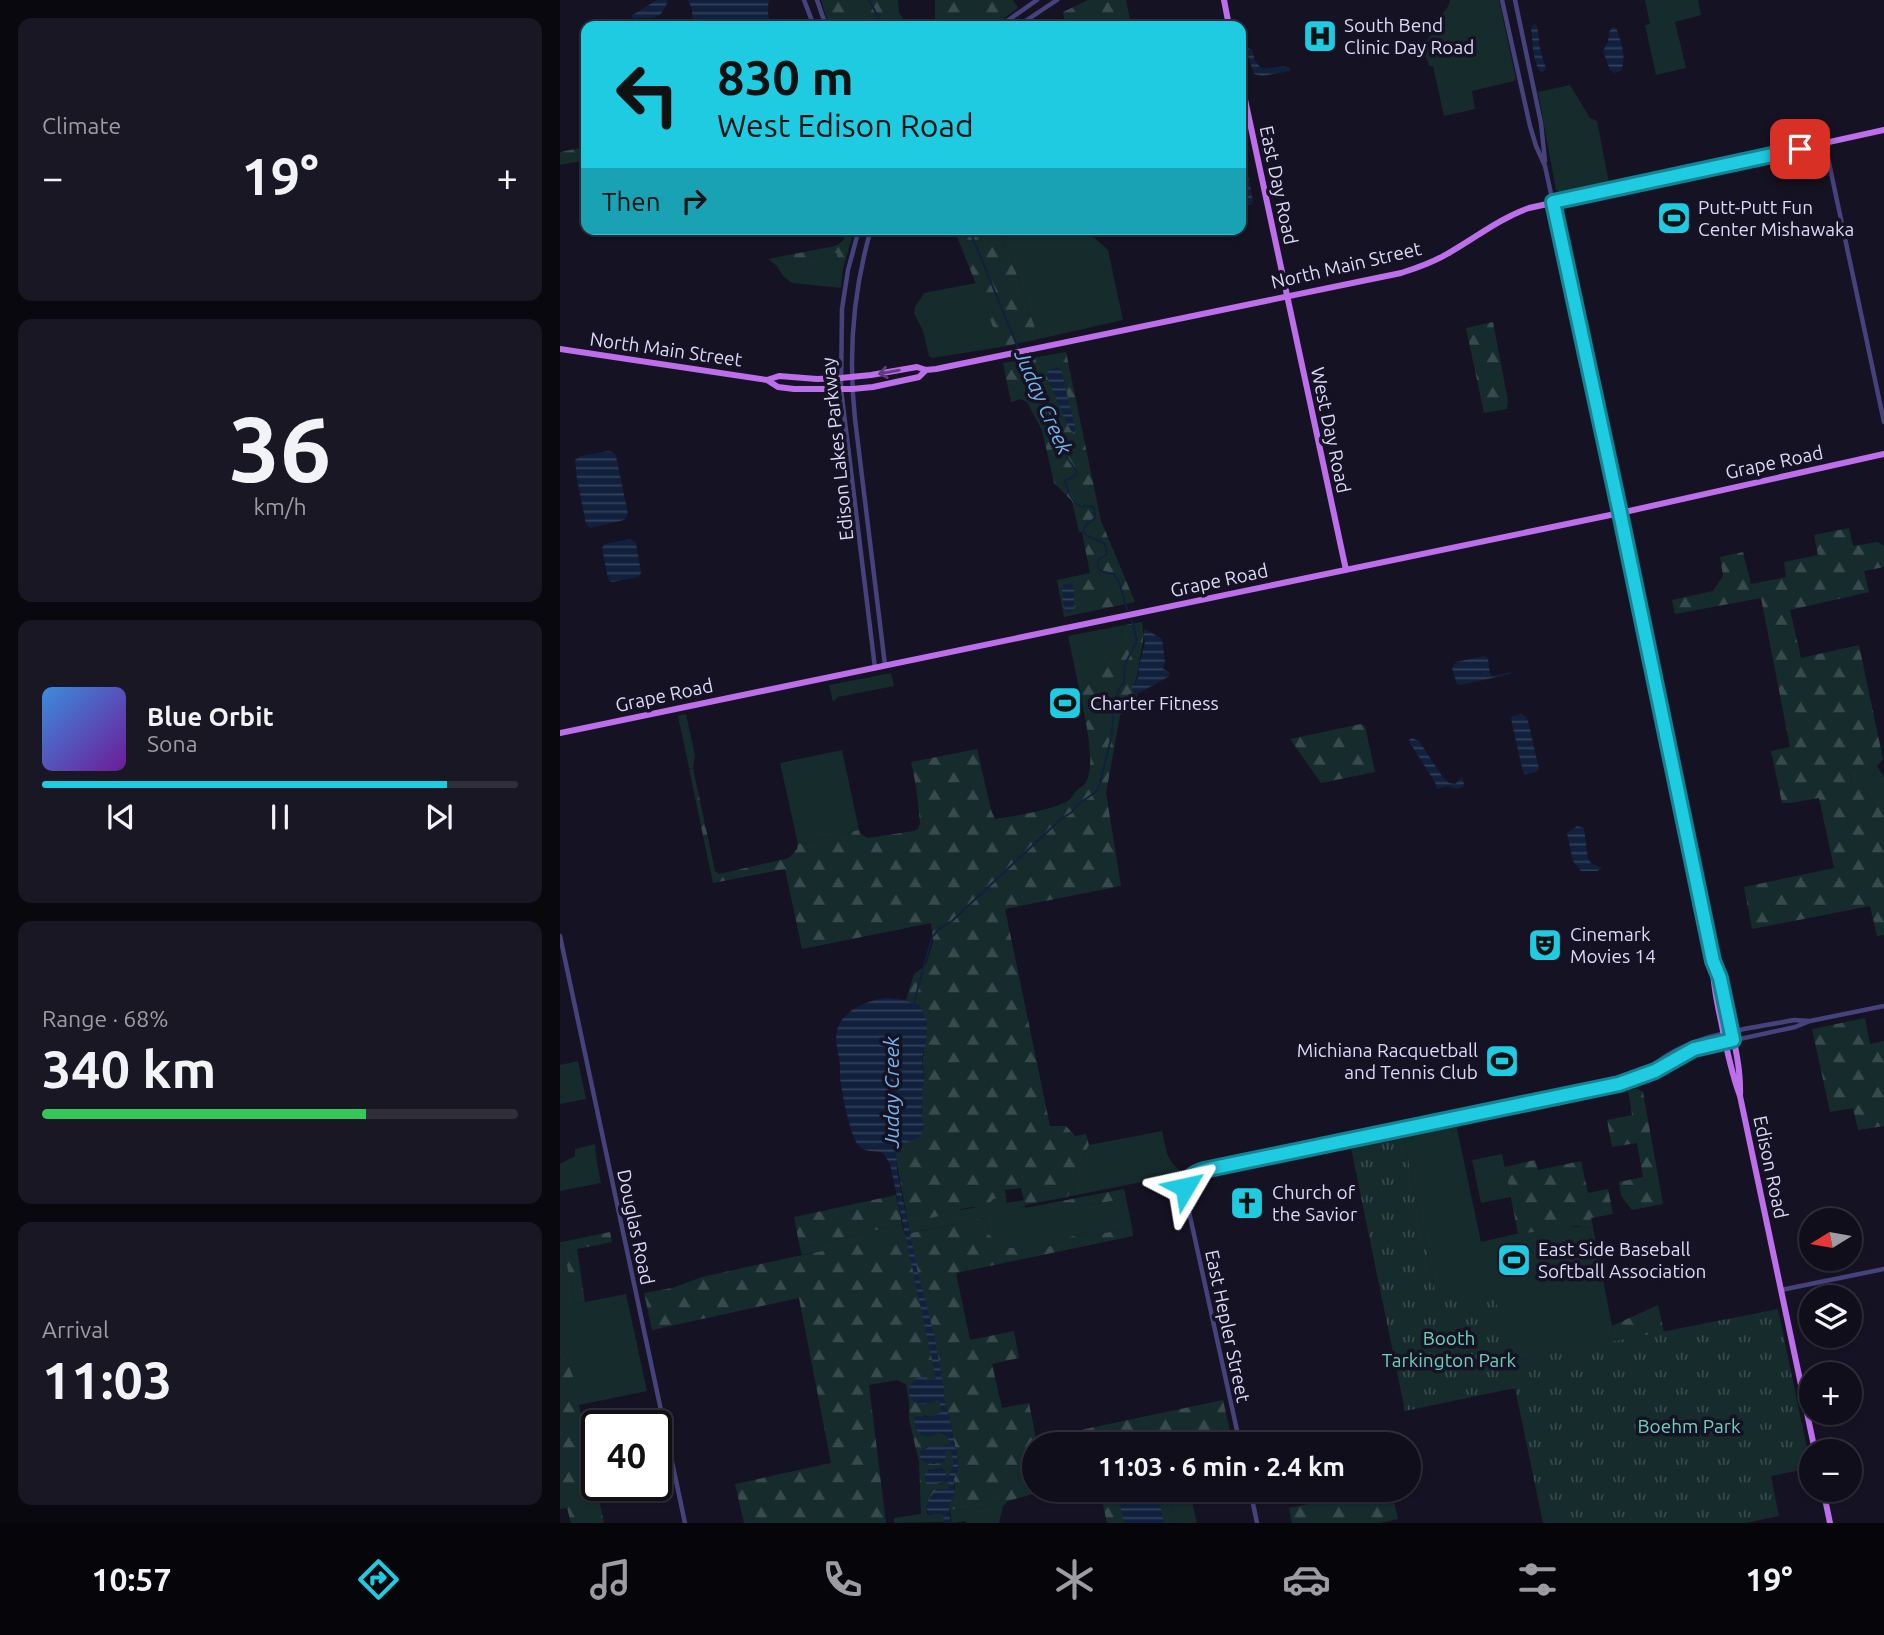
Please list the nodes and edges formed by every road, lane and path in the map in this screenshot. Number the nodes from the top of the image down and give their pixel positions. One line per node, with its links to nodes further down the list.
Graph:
1 (804, 0): 8 (street)
2 (817, 0): 9 (street)
3 (1037, 0): 10 (street)
4 (1058, 0): 11 (street)
5 (1224, 0): 12 (main road)
6 (1502, 0): 16 (street)
7 (1515, 0): 16 (street)
8 (812, 21)
9 (824, 21)
10 (1007, 21)
11 (1026, 21)
12 (1228, 21)
13 (1246, 105): 20 (main road, East Day Road)
14 (1884, 130): 15 (main road, North Main Street)
15 (1825, 144): 17 (main road, North Main Street); 28 (street)
16 (1545, 166): 17 (street)
17 (1553, 202): 20 (main road, North Main Street); 30 (street)
18 (857, 235): 24 (street, Edison Lakes Parkway)
19 (870, 235): 23 (street, Edison Lakes Parkway)
20 (1286, 296): 22 (main road, North Main Street); 31 (main road, West Day Road)
21 (560, 349): 25 (main road, North Main Street)
22 (926, 370): 23 (main road, North Main Street, one-way to 23); 27 (main road, North Main Street)
23 (852, 378): 24 (main road, North Main Street); 27 (street, Edison Lakes Parkway)
24 (841, 379): 25 (main road, North Main Street); 26 (street, Edison Lakes Parkway)
25 (767, 380): 26 (main road, North Main Street)
26 (841, 389): 27 (main road, North Main Street); 33 (street, Edison Lakes Parkway)
27 (852, 389): 32 (street, Edison Lakes Parkway)
28 (1884, 422)
29 (1884, 454): 30 (main road, Grape Road)
30 (1620, 513): 31 (main road, Grape Road); 36 (main road)
31 (1346, 570): 32 (main road, Grape Road)
32 (885, 666): 33 (main road, Grape Road)
33 (875, 667): 34 (main road, Grape Road)
34 (560, 733)
35 (560, 936): 47 (street, Douglas Road)
36 (1713, 961): 38 (main road, Edison Road); 39 (main road, Edison Road)
37 (1884, 1006): 38 (street)
38 (1733, 1036): 39 (street); 40 (main road, Edison Road)
39 (1724, 1038): 40 (main road, Edison Road); 43 (street, East Hepler Street)
40 (1741, 1096): 42 (main road, Edison Road)
41 (1884, 1269): 42 (street)
42 (1781, 1290): 44 (main road, Edison Road)
43 (1237, 1432)
44 (1812, 1439)
45 (1253, 1502): 48 (street)
46 (1826, 1502): 49 (main road)
47 (685, 1523)
48 (1257, 1523)
49 (1830, 1523)

